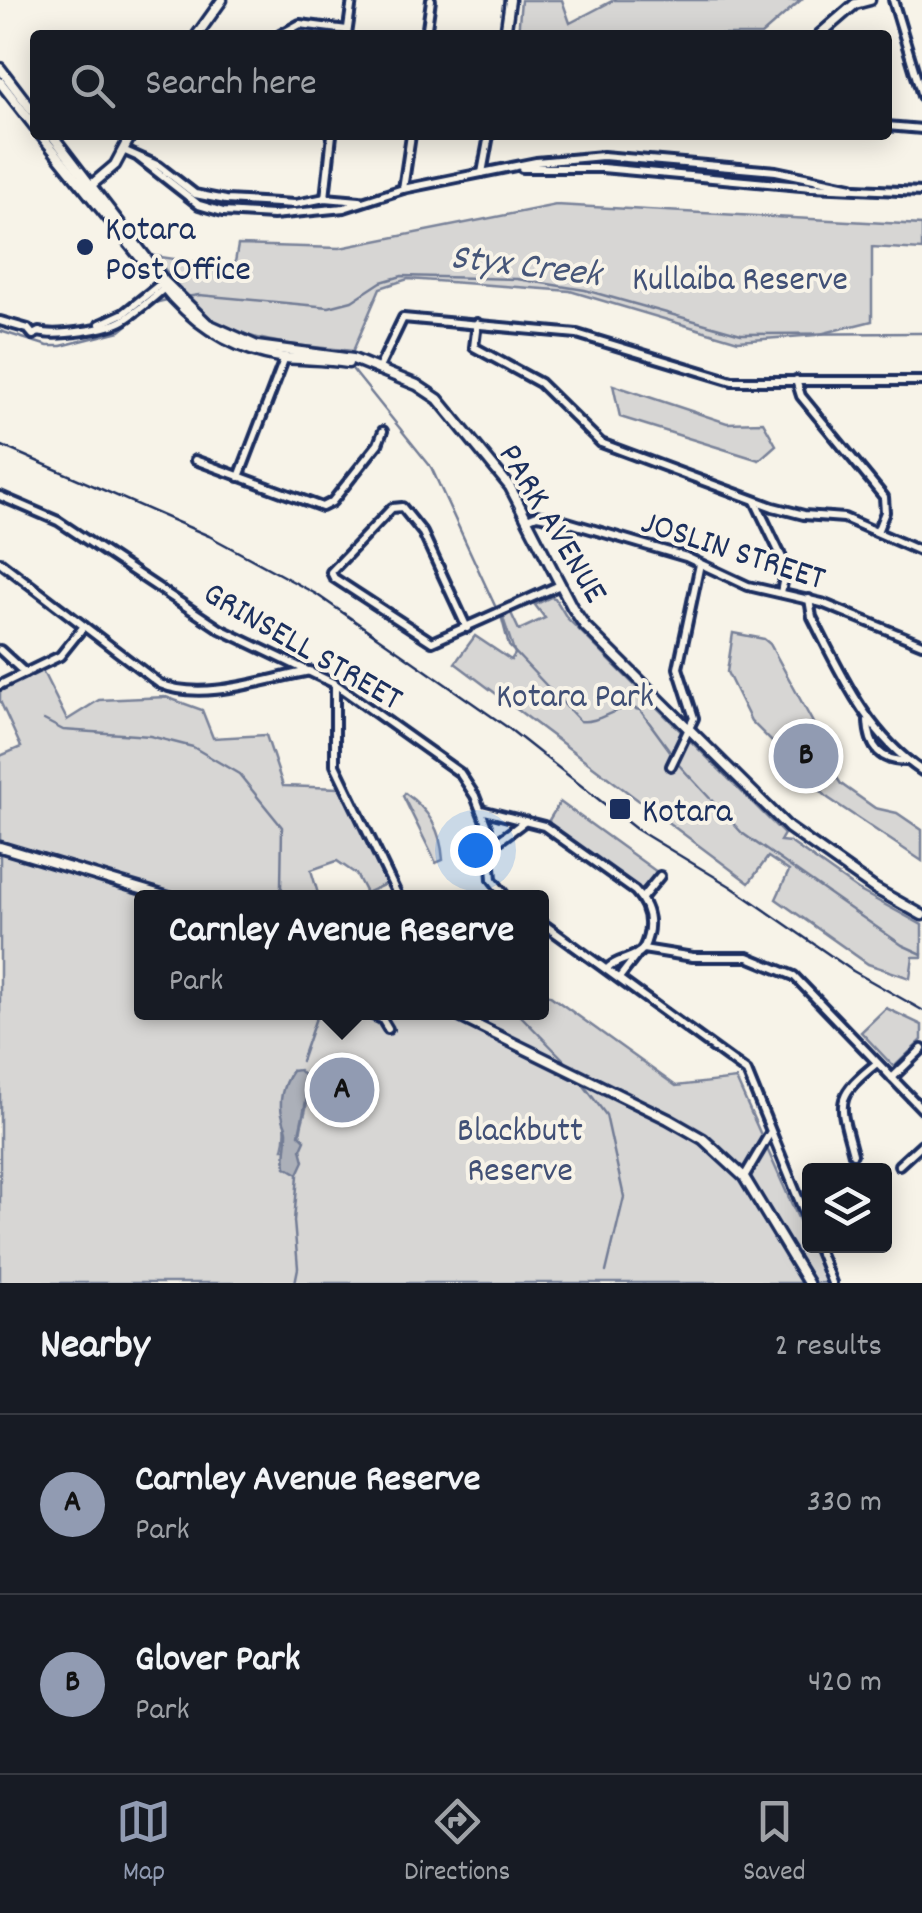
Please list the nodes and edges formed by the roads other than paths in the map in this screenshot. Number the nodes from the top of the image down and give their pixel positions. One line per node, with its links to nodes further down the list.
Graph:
1 (222, 0): 7 (main road)
2 (352, 0): 10 (street)
3 (431, 0): 11 (street)
4 (510, 0): 12 (main road)
5 (870, 0): 13 (main road)
6 (893, 0): 16 (street)
7 (201, 30)
8 (289, 30): 9 (street)
9 (335, 30)
10 (347, 30)
11 (427, 30)
12 (506, 30)
13 (826, 30)
14 (0, 68): 17 (main road)
15 (0, 82): 18 (main road)
16 (922, 96)
17 (30, 107)
18 (30, 121)
19 (892, 127): 20 (street)
20 (922, 130)
21 (46, 140): 31 (main road, PARK AVENUE)
22 (56, 140): 31 (main road, PARK AVENUE)
23 (128, 140): 27 (main road)
24 (331, 140): 35 (street)
25 (410, 140): 33 (street)
26 (488, 140): 30 (street)
27 (123, 150): 28 (street); 31 (main road)
28 (139, 158): 35 (street); 36 (street)
29 (516, 167): 30 (street); 32 (street); 32 (street)
30 (482, 172): 33 (street)
31 (89, 187): 37 (main road, PARK AVENUE)
32 (852, 187): 34 (street)
33 (403, 189): 36 (street)
34 (922, 192)
35 (325, 198): 36 (street)
36 (361, 201)
37 (168, 288): 38 (main road, PARK AVENUE); 39 (street)
38 (182, 306): 41 (main road, PARK AVENUE); 43 (main road, PARK AVENUE)
39 (0, 321)
40 (477, 322): 45 (street); 46 (street); 52 (street)
41 (250, 344): 42 (main road, PARK AVENUE); 43 (main road)
42 (322, 354): 43 (main road); 44 (main road, PARK AVENUE)
43 (285, 358): 44 (main road, PARK AVENUE); 50 (street)
44 (362, 364): 45 (main road, PARK AVENUE)
45 (378, 370): 53 (main road, PARK AVENUE)
46 (796, 380): 47 (street); 54 (street)
47 (922, 381)
48 (383, 432): 50 (street)
49 (195, 460): 50 (street)
50 (239, 476)
51 (0, 496): 65 (street, GRINSELL STREET)
52 (754, 500): 54 (street); 59 (street)
53 (527, 518): 57 (street, JOSLIN STREET); 58 (main road, PARK AVENUE)
54 (876, 532): 55 (street)
55 (922, 552)
56 (0, 562): 61 (street)
57 (700, 564): 59 (street, JOSLIN STREET); 70 (street)
58 (560, 586): 62 (street); 70 (main road, PARK AVENUE)
59 (781, 593): 60 (street, JOSLIN STREET)
60 (809, 599): 63 (street, JOSLIN STREET); 69 (street)
61 (84, 626): 65 (street); 66 (street)
62 (467, 628): 62 (street)
63 (922, 644)
64 (0, 650): 66 (street)
65 (310, 671): 67 (street, GRINSELL STREET)
66 (26, 672): 68 (street)
67 (335, 684): 74 (street, GRINSELL STREET); 80 (street)
68 (0, 685)
69 (868, 720): 71 (street); 71 (street)
70 (690, 730): 72 (street); 83 (main road, PARK AVENUE)
71 (908, 762): 73 (street)
72 (670, 766)
73 (922, 771)
74 (481, 810): 75 (street); 77 (street, GRINSELL STREET)
75 (524, 822): 77 (street); 82 (street)
76 (0, 847): 79 (main road)
77 (490, 847): 81 (street, GRINSELL STREET)
78 (660, 876): 82 (street)
79 (144, 890)
80 (395, 890)
81 (501, 890)
82 (642, 898): 85 (street)
83 (922, 915)
84 (549, 928): 86 (street)
85 (640, 952): 86 (street); 87 (street); 92 (street)
86 (607, 969): 87 (street)
87 (619, 978): 95 (street)
88 (383, 1020): 90 (street)
89 (466, 1020): 99 (main road)
90 (388, 1029)
91 (922, 1050): 93 (street)
92 (877, 1063): 93 (street); 97 (street)
93 (892, 1078): 94 (street)
94 (922, 1110)
95 (770, 1132): 99 (street); 100 (street)
96 (922, 1144): 98 (street)
97 (853, 1154)
98 (899, 1165)
99 (744, 1176): 102 (main road)
100 (802, 1208)
101 (820, 1253): 103 (street)
102 (808, 1283)
103 (832, 1283)

